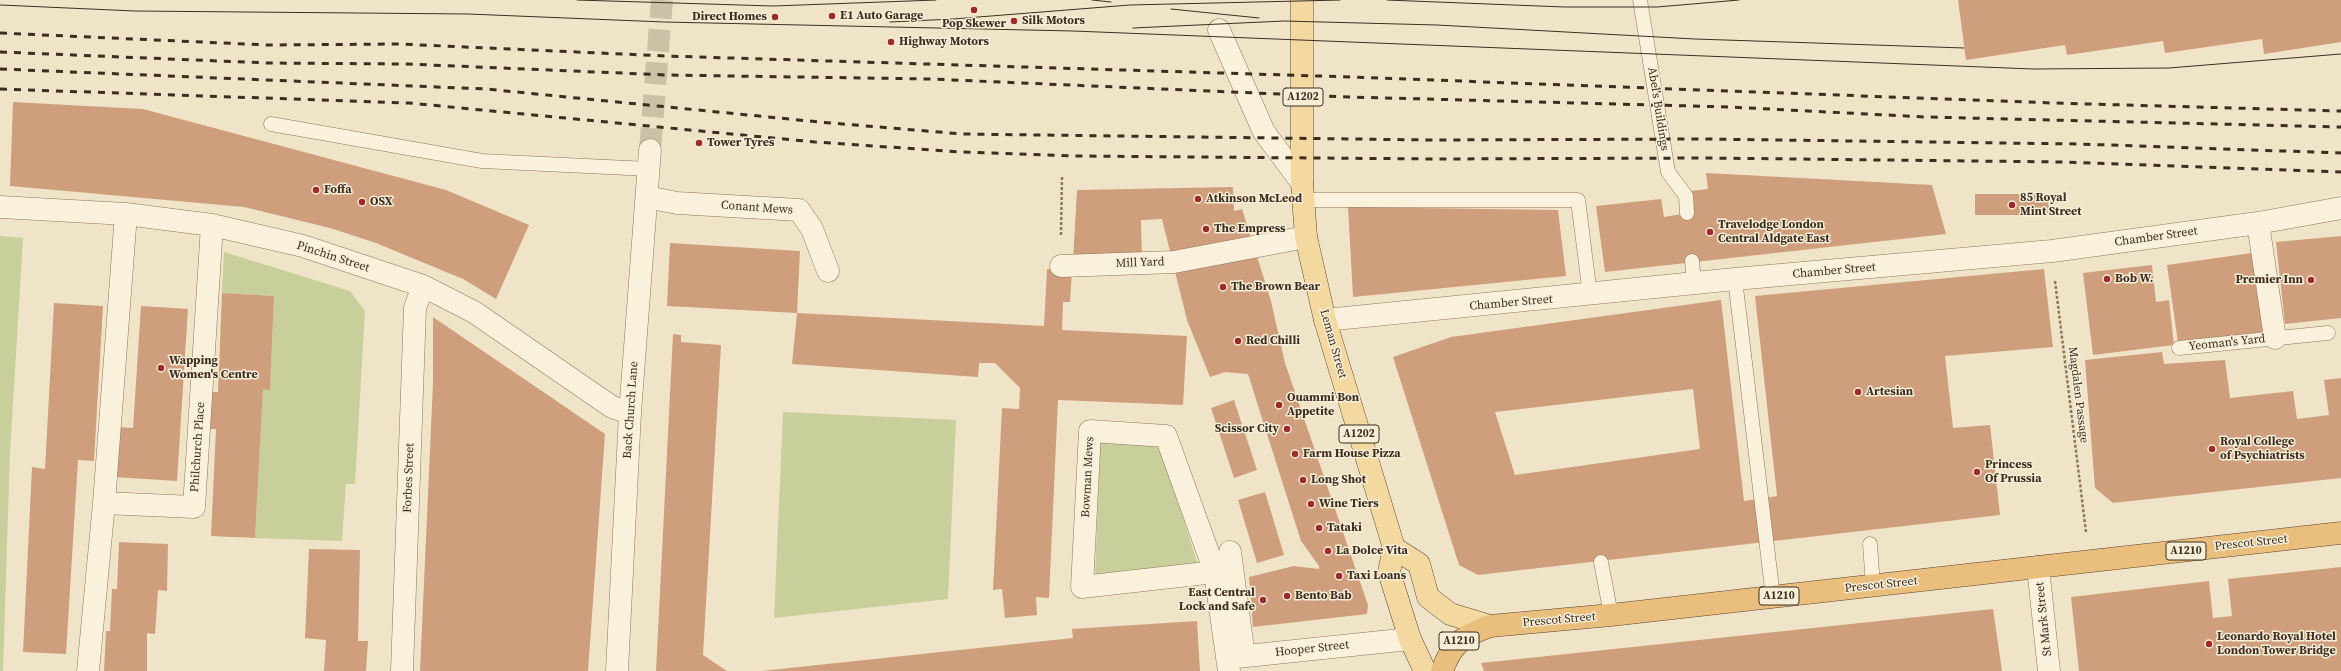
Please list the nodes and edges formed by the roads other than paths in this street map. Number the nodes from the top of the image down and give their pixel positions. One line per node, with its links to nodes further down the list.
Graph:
1 (1302, 0): 6 (main road, Leman Street / A1202)
2 (1640, 0): 10 (lane, Abel's Buildings)
3 (1219, 30): 6 (street)
4 (271, 124): 5 (lane)
5 (649, 159): 7 (street, Back Church Lane)
6 (1303, 191): 14 (main road, Leman Street / A1202); 21 (lane)
7 (647, 197): 17 (street, Conant Mews); 26 (street, Back Church Lane)
8 (0, 207): 11 (street, Pinchin Street)
9 (2341, 208): 12 (street, Chamber Street)
10 (1687, 213)
11 (126, 214): 13 (street, Pinchin Street); 27 (street)
12 (2258, 223): 18 (street, Chamber Street); 24 (street, Yeoman's Yard)
13 (212, 225): 20 (street, Pinchin Street); 27 (street, Philchurch Place)
14 (1306, 237): 16 (street, Mill Yard); 22 (main road, Leman Street / A1202)
15 (1692, 261): 19 (lane)
16 (1061, 266)
17 (828, 271)
18 (1735, 279): 19 (street, Chamber Street); 36 (lane)
19 (1694, 284): 21 (street, Chamber Street)
20 (423, 286): 26 (street, Pinchin Street); 42 (street, Forbes Street)
21 (1590, 295): 22 (street, Chamber Street)
22 (1325, 320): 30 (main road, Leman Street / A1202)
23 (2328, 333): 24 (lane, Yeoman's Yard)
24 (2275, 338): 25 (lane, Yeoman's Yard)
25 (2179, 348)
26 (630, 413): 43 (street, Back Church Lane)
27 (104, 503): 41 (street)
28 (2341, 533): 33 (highway, Prescot Street / A1210)
29 (1870, 544): 35 (lane)
30 (1394, 548): 38 (main road); 39 (main road, Leman Street / A1202)
31 (1230, 552): 40 (street)
32 (1601, 562): 37 (lane)
33 (2038, 567): 35 (highway, Prescot Street / A1210); 46 (street, St Mark Street)
34 (1215, 572): 34 (street, Bowman Mews); 40 (street, Bowman Mews)
35 (1873, 586): 36 (highway, Prescot Street / A1210)
36 (1773, 597): 37 (highway, Prescot Street / A1210)
37 (1611, 615): 38 (highway, Prescot Street / A1210)
38 (1490, 626): 45 (highway, Prescot Street / A1210)
39 (1410, 640): 40 (street, Hooper Street); 44 (main road, Leman Street / A1202)
40 (1233, 662)
41 (88, 671)
42 (402, 671)
43 (617, 671)
44 (1425, 671)
45 (1442, 671)
46 (2049, 671)

